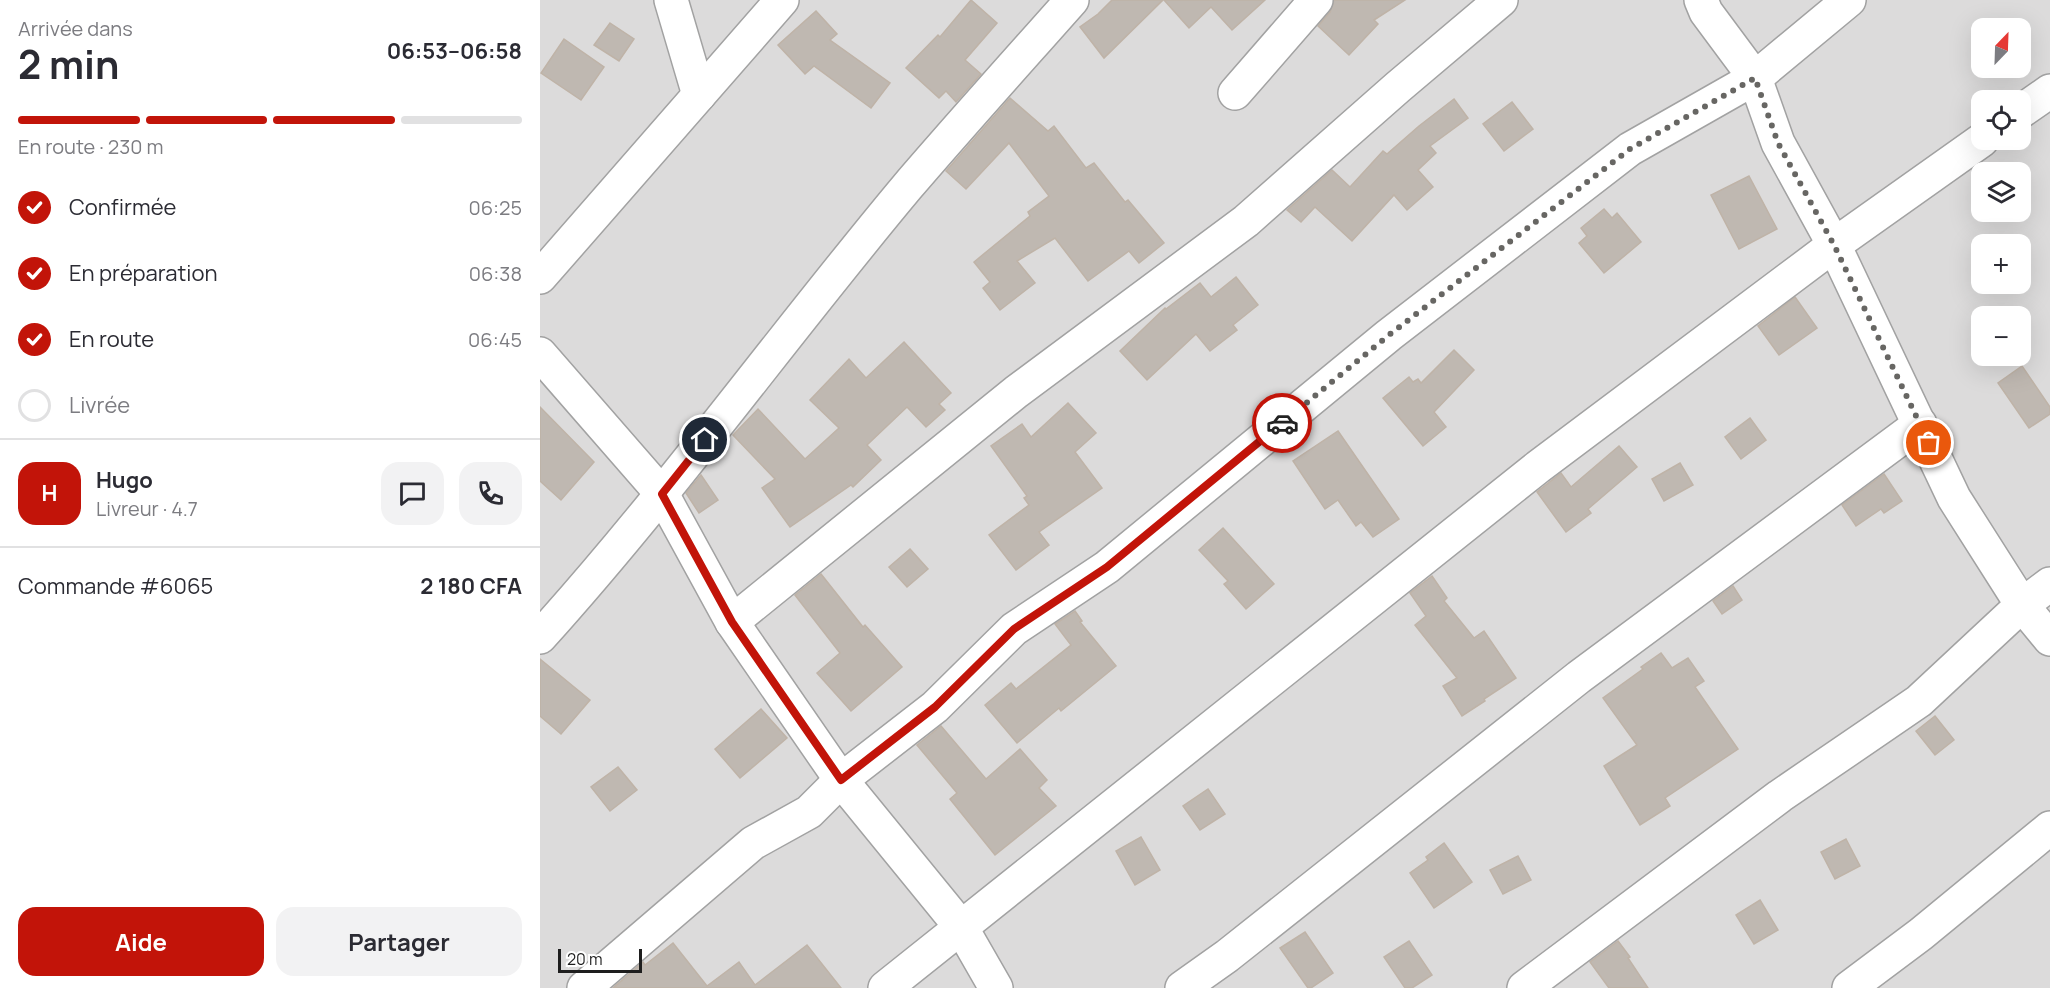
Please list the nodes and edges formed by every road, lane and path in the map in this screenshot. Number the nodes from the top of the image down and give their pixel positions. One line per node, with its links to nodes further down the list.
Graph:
1 (670, 0): 11 (street)
2 (782, 0): 11 (street)
3 (1072, 0): 18 (street)
4 (1316, 0): 10 (street)
5 (1500, 0): 21 (street)
6 (1701, 0): 8 (street)
7 (1849, 0): 8 (street)
8 (1755, 78): 14 (street); 24 (street)
9 (2050, 91): 12 (street)
10 (1235, 93)
11 (699, 95): 15 (street)
12 (2031, 104)
13 (1971, 148): 14 (street)
14 (1834, 245): 17 (street); 26 (street)
15 (540, 277)
16 (540, 354): 18 (street)
17 (1920, 424): 20 (street); 30 (street)
18 (662, 494): 21 (street); 22 (street)
19 (2050, 584): 20 (street)
20 (2022, 605): 23 (street); 31 (street)
21 (732, 622): 24 (street)
22 (540, 637)
23 (2050, 639)
24 (841, 780): 26 (street); 27 (street)
25 (2050, 828): 32 (street)
26 (961, 927): 28 (street); 29 (street)
27 (584, 988)
28 (885, 988)
29 (996, 988)
30 (1182, 988)
31 (1524, 988)
32 (1849, 988)

